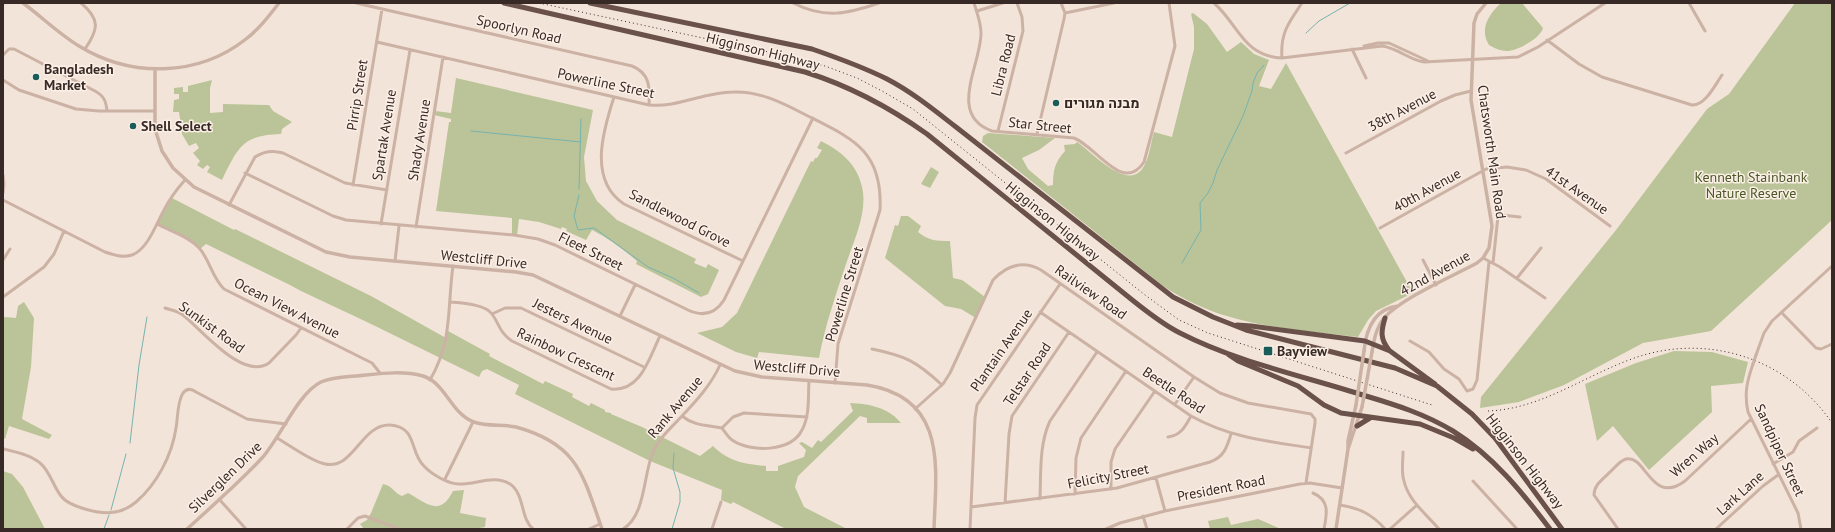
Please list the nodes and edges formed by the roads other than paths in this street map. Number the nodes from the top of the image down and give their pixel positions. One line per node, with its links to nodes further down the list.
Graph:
1 (23, 3): 27 (street)
2 (81, 3): 27 (street)
3 (278, 3): 34 (street)
4 (356, 3): 21 (street, Spoorlyn Road)
5 (504, 3): 99 (highway, Higginson Highway)
6 (590, 3): 88 (highway, Higginson Highway)
7 (793, 3): 8 (street)
8 (879, 3)
9 (974, 3): 22 (street, Star Street)
10 (1003, 3): 22 (street)
11 (1017, 3): 44 (street, Libra Road)
12 (1061, 3): 23 (street)
13 (1114, 3): 20 (street)
14 (1168, 3): 45 (street, Star Street)
15 (1214, 3): 32 (street)
16 (1302, 3): 32 (street)
17 (1486, 3): 33 (street, Chatsworth Main Road)
18 (1605, 3): 25 (street)
19 (1688, 3): 24 (street)
20 (1097, 5): 23 (street)
21 (382, 8): 26 (street, Pirrip Street); 40 (street, Spoorlyn Road)
22 (977, 12): 44 (street, Star Street)
23 (1065, 13): 45 (street)
24 (1705, 31)
25 (1547, 40): 33 (street); 35 (street)
26 (377, 42): 29 (street, Powerline Street); 51 (street, Pirrip Street)
27 (85, 49): 34 (street)
28 (1352, 49): 32 (street); 33 (street); 36 (street)
29 (410, 50): 31 (street, Powerline Street); 52 (street, Spartak Avenue)
30 (3, 54): 41 (street)
31 (443, 57): 39 (street, Powerline Street); 61 (street, Shady Avenue)
32 (1282, 58)
33 (1472, 61): 38 (street, Chatsworth Main Road)
34 (155, 69): 42 (street, Westcliff Drive)
35 (1722, 75)
36 (1366, 78)
37 (3, 80): 41 (street)
38 (1471, 91): 46 (street, 38th Avenue); 47 (street, Chatsworth Main Road)
39 (614, 97): 40 (street, Powerline Street); 70 (street, Sandlewood Grove)
40 (649, 105): 43 (street, Powerline Street)
41 (107, 111): 42 (street)
42 (154, 111): 50 (street, Westcliff Drive)
43 (813, 118): 70 (street, Fleet Street); 107 (street, Powerline Street)
44 (998, 131): 45 (street, Star Street)
45 (1037, 134)
46 (1346, 153)
47 (1484, 171): 60 (street, 41st Avenue); 62 (street, 40th Avenue); 66 (street, Chatsworth Main Road)
48 (245, 173): 51 (street); 55 (street); 58 (street, Fleet Street)
49 (3, 175): 53 (street)
50 (185, 180): 55 (street, Westcliff Drive); 57 (street)
51 (353, 185): 52 (street)
52 (387, 190): 58 (street, Spartak Avenue)
53 (3, 193)
54 (3, 200): 63 (street)
55 (229, 205): 69 (street, Westcliff Drive)
56 (1520, 217): 71 (street)
57 (156, 224): 63 (street); 89 (street, Ocean View Avenue)
58 (381, 224): 59 (street, Fleet Street)
59 (399, 226): 61 (street, Fleet Street); 69 (street)
60 (1610, 226)
61 (416, 227): 76 (street, Fleet Street)
62 (1380, 228)
63 (64, 231): 78 (street)
64 (1541, 248): 74 (street)
65 (10, 249): 67 (street)
66 (1483, 258): 71 (street); 77 (street, 42nd Avenue)
67 (3, 260)
68 (1423, 260): 77 (street)
69 (395, 261): 72 (street, Westcliff Drive)
70 (743, 261): 76 (street, Fleet Street)
71 (1491, 262): 74 (street); 93 (street)
72 (453, 266): 80 (street); 86 (street, Westcliff Drive)
73 (1832, 266): 84 (street, Sandpiper Street)
74 (1517, 278): 79 (street)
75 (1060, 284): 83 (street, Plantain Avenue); 104 (street, Railview Road); 108 (street, Railview Road)
76 (635, 285): 86 (street)
77 (1436, 285): 81 (street, 42nd Avenue)
78 (3, 297)
79 (1545, 298)
80 (450, 302): 85 (street); 105 (street)
81 (1398, 306): 87 (street, 42nd Avenue); 92 (street, 42nd Avenue)
82 (165, 308): 89 (street, Sunkist Road)
83 (1040, 312): 90 (street, Beetle Road); 149 (street, Plantain Avenue)
84 (1782, 312): 95 (street); 119 (street, Sandpiper Street, bridge)
85 (492, 314): 101 (street, Jesters Avenue); 101 (street, Rainbow Crescent)
86 (620, 316): 91 (street, Westcliff Drive)
87 (1385, 318): 94 (street, 42nd Avenue); 97 (highway)
88 (1234, 326): 92 (highway); 109 (highway, Higginson Highway)
89 (301, 328): 103 (street, Ocean View Avenue)
90 (1070, 332): 98 (street, Beetle Road); 146 (street, Telstar Road)
91 (660, 336): 100 (street, Westcliff Drive); 101 (street, Rainbow Crescent)
92 (1365, 341): 94 (highway); 115 (street, 42nd Avenue, bridge)
93 (1410, 341)
94 (1373, 344): 97 (highway); 116 (street, 42nd Avenue, bridge)
95 (1832, 344)
96 (872, 349): 108 (street)
97 (1390, 351): 109 (highway)
98 (1098, 352): 102 (street, Beetle Road); 143 (street)
99 (1228, 354): 115 (highway); 132 (highway, Higginson Highway)
100 (720, 365): 106 (street, Westcliff Drive); 113 (street, Rank Avenue)
101 (644, 367)
102 (1126, 371): 110 (street, Beetle Road); 142 (street)
103 (380, 373): 105 (street, Silverglen Drive); 121 (street, Silverglen Drive)
104 (1194, 377): 111 (street); 128 (street, Railview Road)
105 (430, 380): 120 (street, Silverglen Drive)
106 (809, 381): 107 (street, Westcliff Drive); 117 (street)
107 (835, 383): 112 (street, Westcliff Drive)
108 (942, 385): 112 (street, Railview Road)
109 (1437, 386): 173 (highway, Higginson Highway)
110 (1155, 391): 111 (street, Beetle Road); 140 (street)
111 (1175, 404): 114 (street, Beetle Road)
112 (915, 409): 162 (street, Westcliff Drive)
113 (682, 416): 123 (street); 160 (street, Rank Avenue)
114 (1191, 416): 125 (street, Beetle Road); 127 (street)
115 (1354, 416): 116 (highway); 130 (street, 42nd Avenue)
116 (1360, 416): 118 (highway); 122 (street, 42nd Avenue)
117 (807, 417): 123 (street); 123 (street)
118 (1373, 417): 122 (highway); 132 (highway)
119 (1751, 419): 133 (street, Sandpiper Street); 174 (street, Wren Way)
120 (473, 422): 136 (street); 152 (street, Silverglen Drive)
121 (286, 424): 126 (street, Silverglen Drive); 129 (street)
122 (1357, 426): 130 (street, 42nd Avenue)
123 (722, 428)
124 (1817, 428): 133 (street)
125 (1232, 434): 128 (street, Beetle Road); 135 (street, Felicity Street)
126 (277, 438): 136 (street); 144 (street, Silverglen Drive)
127 (1168, 438)
128 (1311, 448): 138 (street)
129 (4, 449)
130 (1348, 449): 139 (street)
131 (1402, 452): 148 (street)
132 (1487, 456): 172 (highway, Higginson Highway)
133 (1773, 464): 134 (street, Sandpiper Street)
134 (1778, 474): 175 (street, Lark Lane); 176 (street, Sandpiper Street)
135 (1156, 478): 140 (street, Felicity Street); 150 (street)
136 (445, 479): 157 (street)
137 (1473, 481): 171 (street)
138 (1306, 483): 139 (street, President Road); 150 (street, President Road)
139 (1342, 488): 147 (street)
140 (1111, 489): 142 (street, Felicity Street)
141 (1314, 493): 166 (street)
142 (1075, 494): 143 (street, Felicity Street)
143 (1040, 498): 146 (street, Felicity Street)
144 (219, 499): 153 (street, Silverglen Drive); 154 (street)
145 (721, 502): 161 (street)
146 (1005, 503): 149 (street, Felicity Street)
147 (1340, 505): 167 (street); 168 (street)
148 (1417, 505): 169 (street); 170 (street)
149 (971, 507): 163 (street, Plantain Avenue)
150 (1165, 511): 151 (street, President Road)
151 (1144, 516): 164 (street, President Road); 165 (street)
152 (600, 524): 158 (street); 159 (street, Silverglen Drive)
153 (187, 529)
154 (246, 529)
155 (347, 529): 156 (street)
156 (399, 529)
157 (532, 529)
158 (589, 529)
159 (602, 529)
160 (623, 529)
161 (712, 529)
162 (934, 529)
163 (970, 529)
164 (1106, 529)
165 (1147, 529)
166 (1324, 529)
167 (1336, 529)
168 (1385, 529)
169 (1390, 529)
170 (1439, 529)
171 (1517, 529)
172 (1550, 529)
173 (1562, 529)
174 (1618, 529)
175 (1716, 529)
176 (1801, 529)

